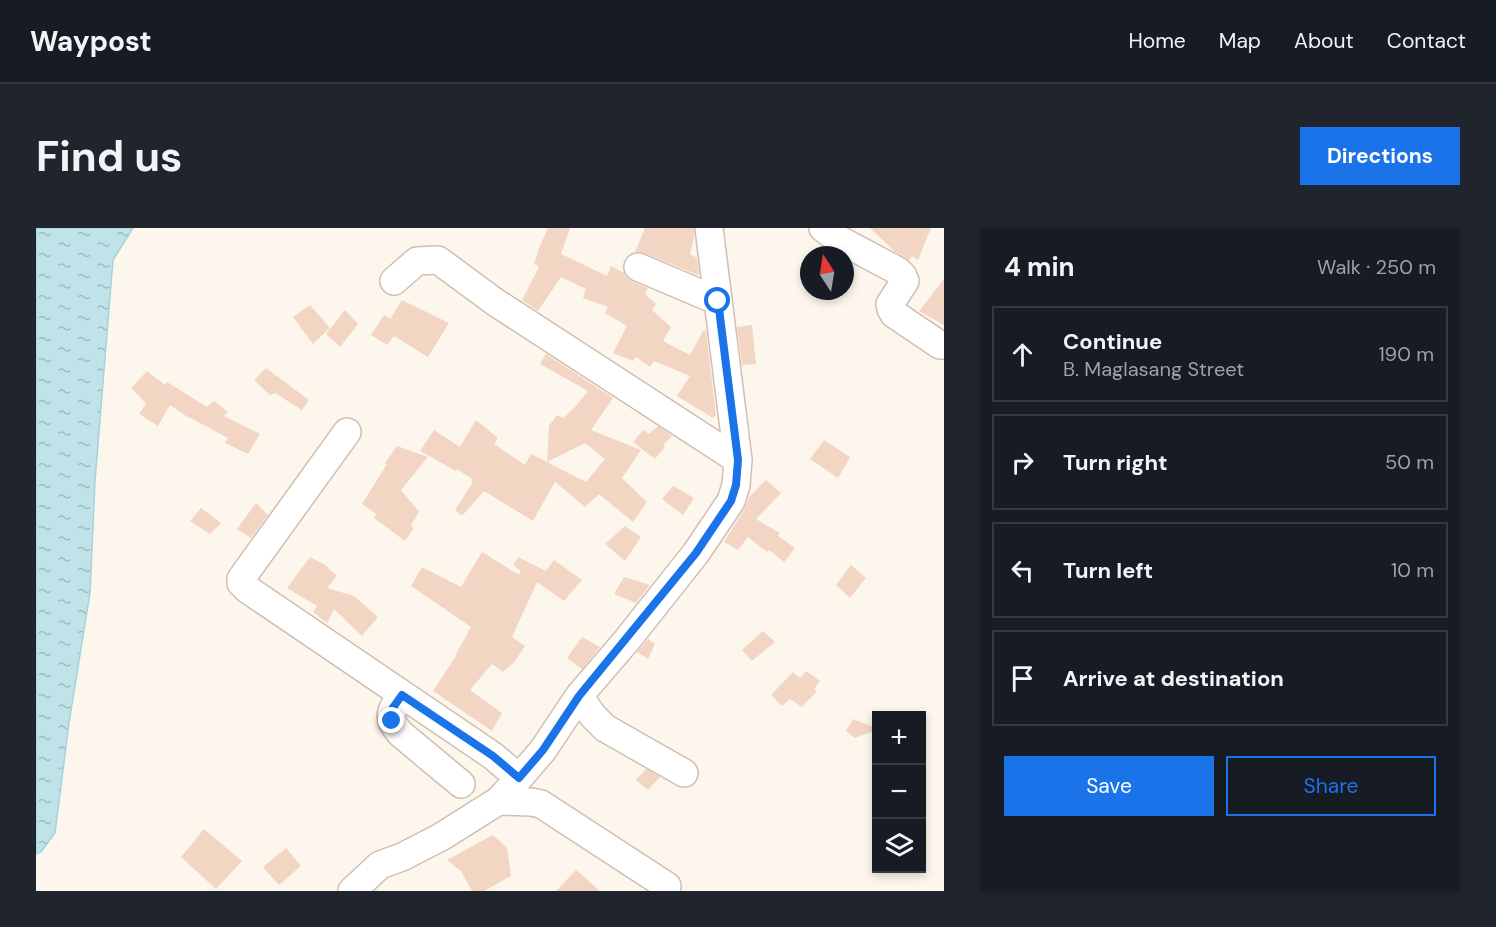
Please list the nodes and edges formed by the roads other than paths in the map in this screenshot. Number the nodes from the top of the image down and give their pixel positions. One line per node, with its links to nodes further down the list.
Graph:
1 (709, 228): 5 (street)
2 (823, 228): 6 (street)
3 (638, 267): 5 (street)
4 (394, 281): 8 (street)
5 (718, 301): 8 (street)
6 (944, 345)
7 (347, 432): 9 (street)
8 (738, 460): 10 (street)
9 (402, 695): 12 (street); 13 (street)
10 (579, 696): 11 (street); 12 (street)
11 (684, 773)
12 (519, 778): 14 (street)
13 (461, 784)
14 (498, 801): 15 (street); 16 (street)
15 (667, 886)
16 (352, 891)

